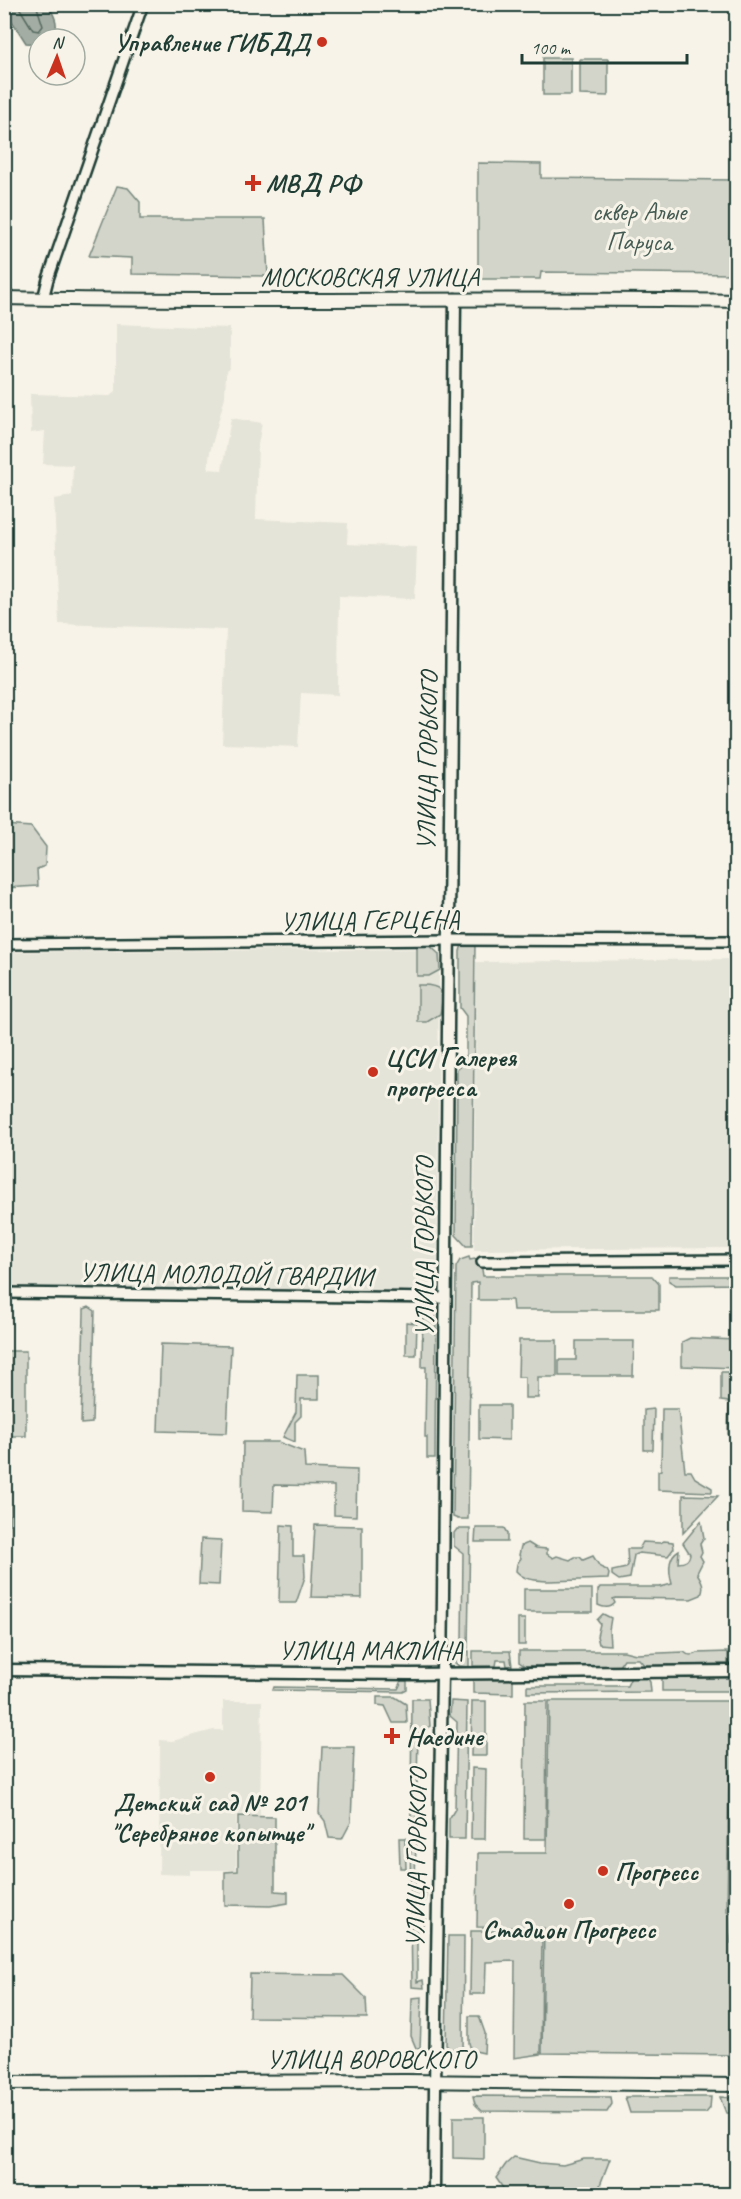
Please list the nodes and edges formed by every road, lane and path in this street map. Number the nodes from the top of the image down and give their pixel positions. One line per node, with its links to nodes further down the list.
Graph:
1 (143, 4): 3 (street)
2 (4, 298): 3 (main road, МОСКОВСКАЯ УЛИЦА)
3 (43, 299): 4 (main road, МОСКОВСКАЯ УЛИЦА)
4 (455, 299): 5 (main road, МОСКОВСКАЯ УЛИЦА); 6 (street, УЛИЦА ГОРЬКОГО)
5 (736, 301)
6 (448, 940): 7 (street, УЛИЦА ГЕРЦЕНА); 8 (street, УЛИЦА ГЕРЦЕНА); 12 (street, УЛИЦА ГОРЬКОГО)
7 (736, 941)
8 (4, 944)
9 (736, 1260): 10 (street)
10 (482, 1262)
11 (4, 1293): 12 (street, УЛИЦА МОЛОДОЙ ГВАРДИИ)
12 (446, 1298): 15 (street, УЛИЦА ГОРЬКОГО)
13 (4, 1670): 15 (street, УЛИЦА МАКЛИНА)
14 (736, 1671): 15 (street, УЛИЦА МАКЛИНА)
15 (442, 1673): 16 (street, УЛИЦА ГОРЬКОГО)
16 (434, 2081): 17 (main road, УЛИЦА ВОРОВСКОГО); 18 (main road, УЛИЦА ВОРОВСКОГО); 19 (street, УЛИЦА ГОРЬКОГО)
17 (4, 2083)
18 (736, 2085)
19 (434, 2194)

